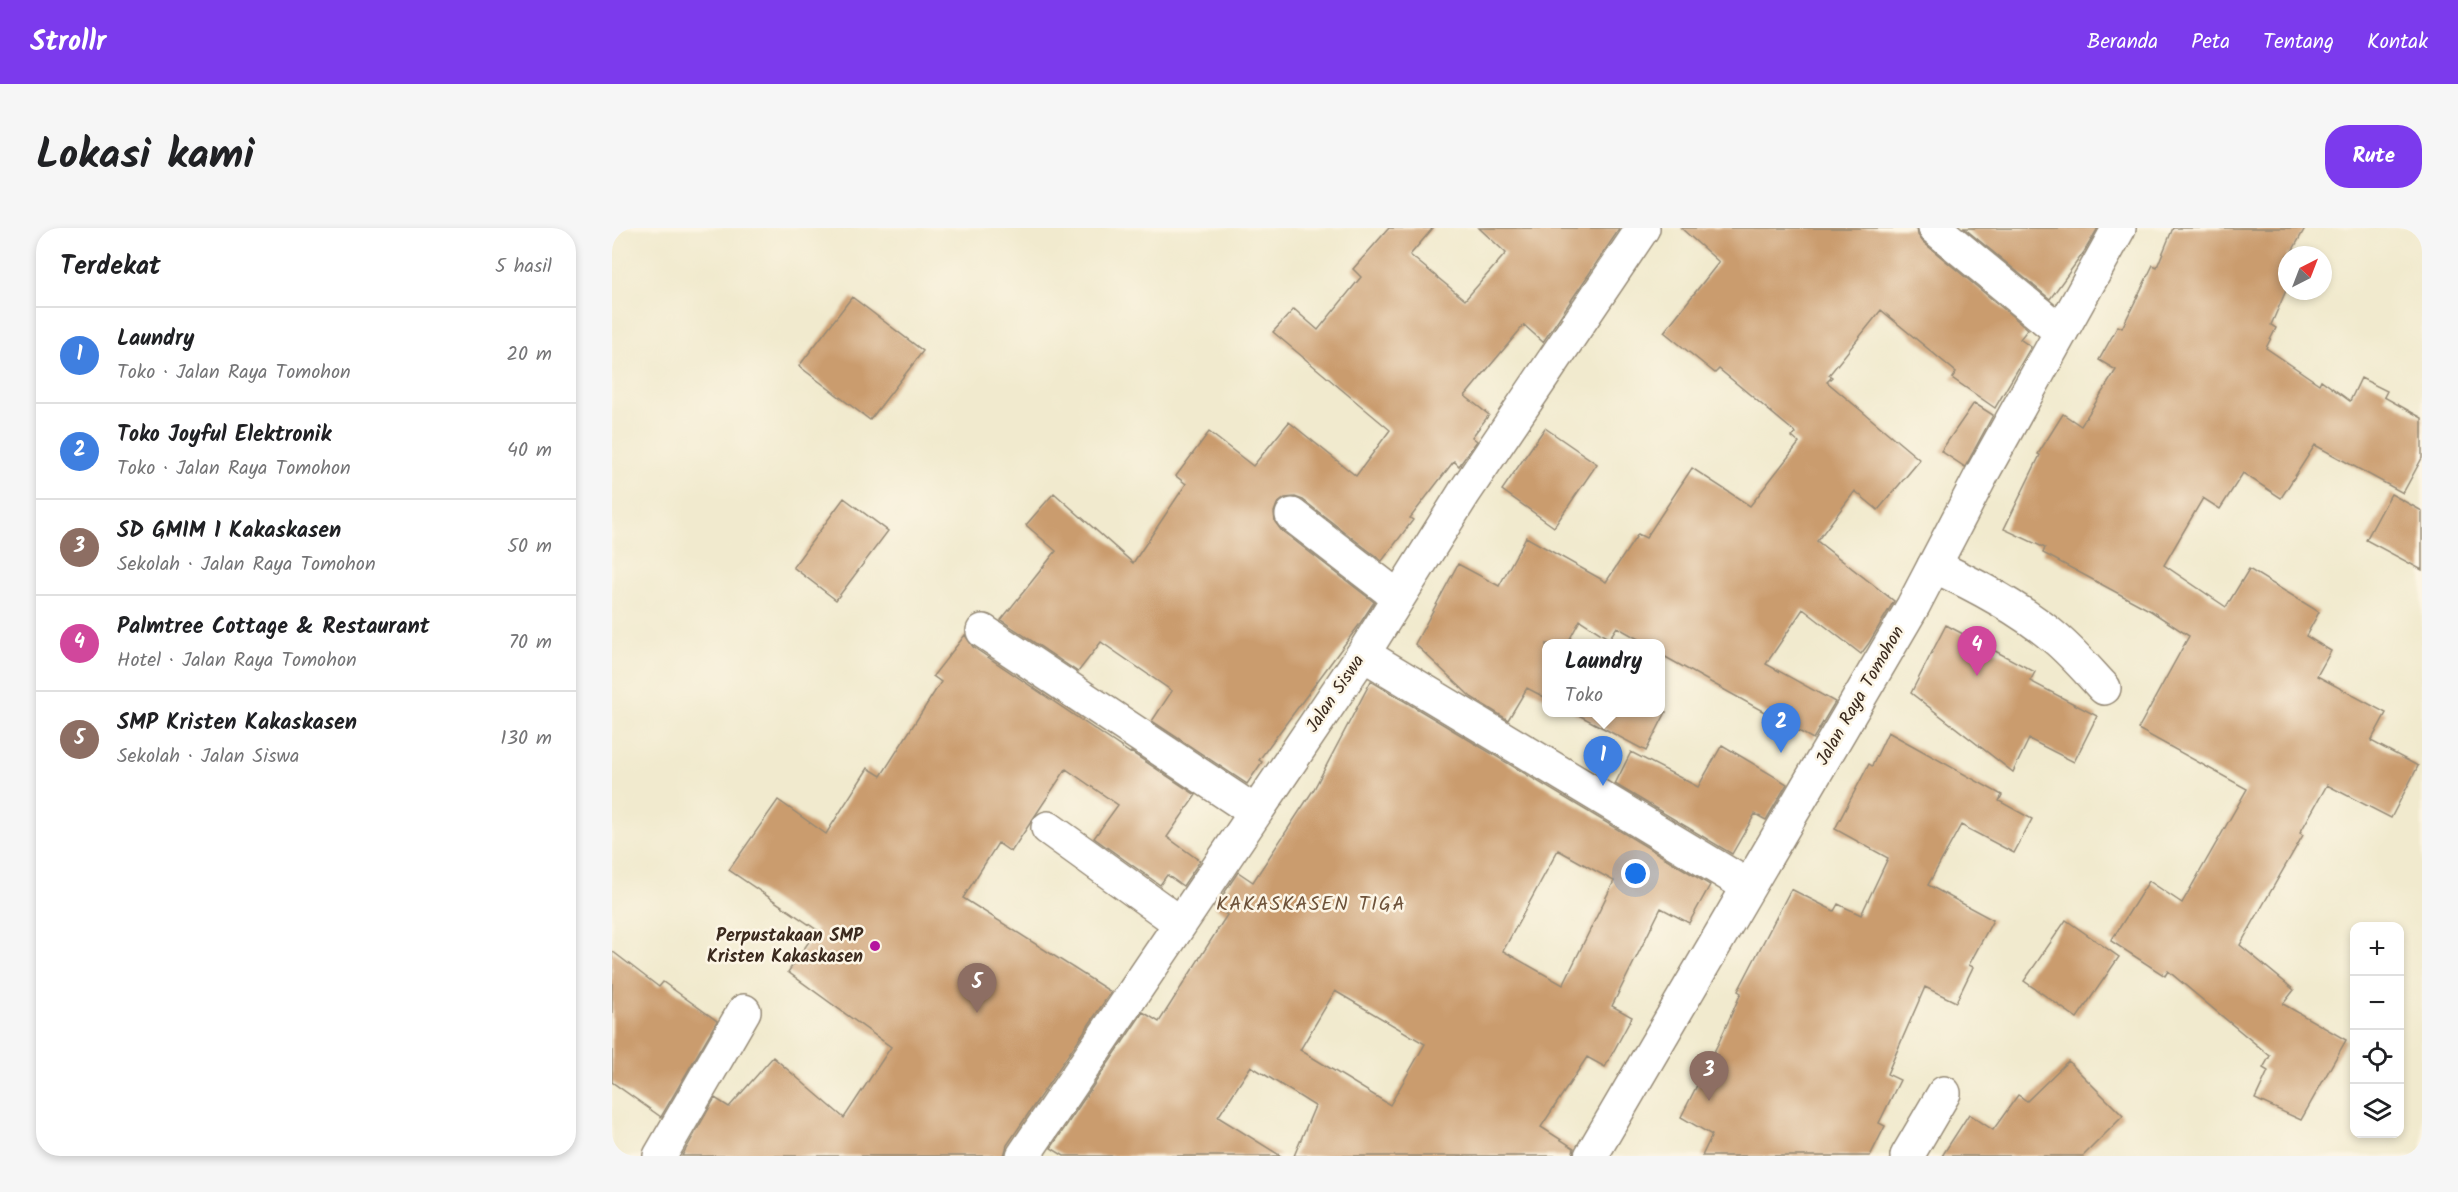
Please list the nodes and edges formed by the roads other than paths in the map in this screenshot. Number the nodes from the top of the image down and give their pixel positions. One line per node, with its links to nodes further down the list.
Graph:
1 (1643, 228): 7 (main road, Jalan Siswa)
2 (1935, 228): 4 (main road)
3 (2118, 228): 4 (main road, Jalan Raya Tomohon)
4 (2061, 332): 6 (main road, Jalan Raya Tomohon)
5 (1292, 515): 7 (main road)
6 (1934, 566): 10 (main road); 13 (main road, Jalan Raya Tomohon)
7 (1398, 597): 9 (main road, Jalan Siswa)
8 (983, 631): 11 (main road)
9 (1363, 654): 11 (main road, Jalan Siswa); 13 (main road)
10 (2104, 688)
11 (1255, 812): 14 (main road, Jalan Siswa)
12 (1048, 828): 14 (main road)
13 (1748, 886): 17 (main road, Jalan Raya Tomohon)
14 (1180, 923): 19 (main road, Jalan Siswa)
15 (744, 1011): 18 (main road)
16 (1944, 1093): 20 (main road)
17 (1598, 1154)
18 (660, 1156)
19 (1023, 1156)
20 (1907, 1156)

